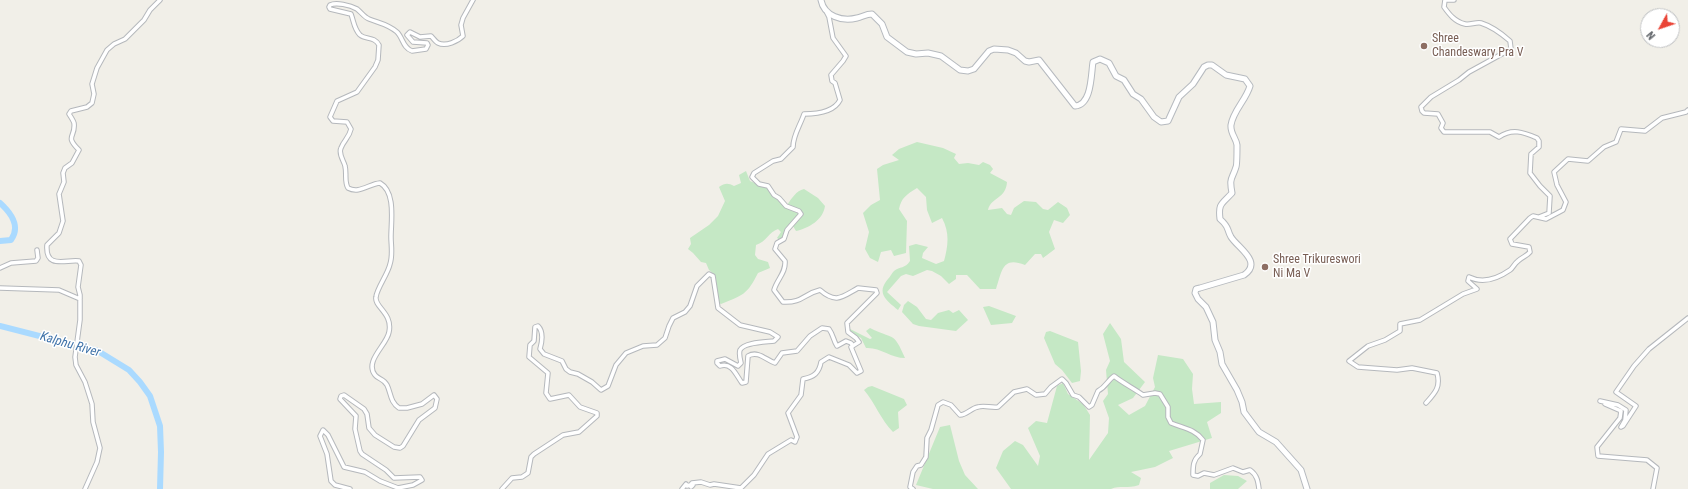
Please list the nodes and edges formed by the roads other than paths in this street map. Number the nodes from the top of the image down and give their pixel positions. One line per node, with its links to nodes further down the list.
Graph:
1 (160, 0): 11 (street)
2 (473, 0): 16 (street)
3 (821, 0): 5 (street)
4 (1454, 0): 7 (street)
5 (826, 12): 13 (street); 22 (street)
6 (1688, 110): 7 (street)
7 (1539, 217): 14 (street)
8 (37, 250): 9 (street)
9 (0, 268)
10 (0, 288): 11 (street)
11 (80, 299): 15 (street)
12 (1688, 318): 23 (street)
13 (853, 346): 17 (street); 19 (street)
14 (1426, 403)
15 (85, 489)
16 (350, 489)
17 (502, 489)
18 (682, 489): 19 (street)
19 (742, 489)
20 (913, 489): 21 (street)
21 (1259, 489)
22 (1308, 489)
23 (1653, 489)

